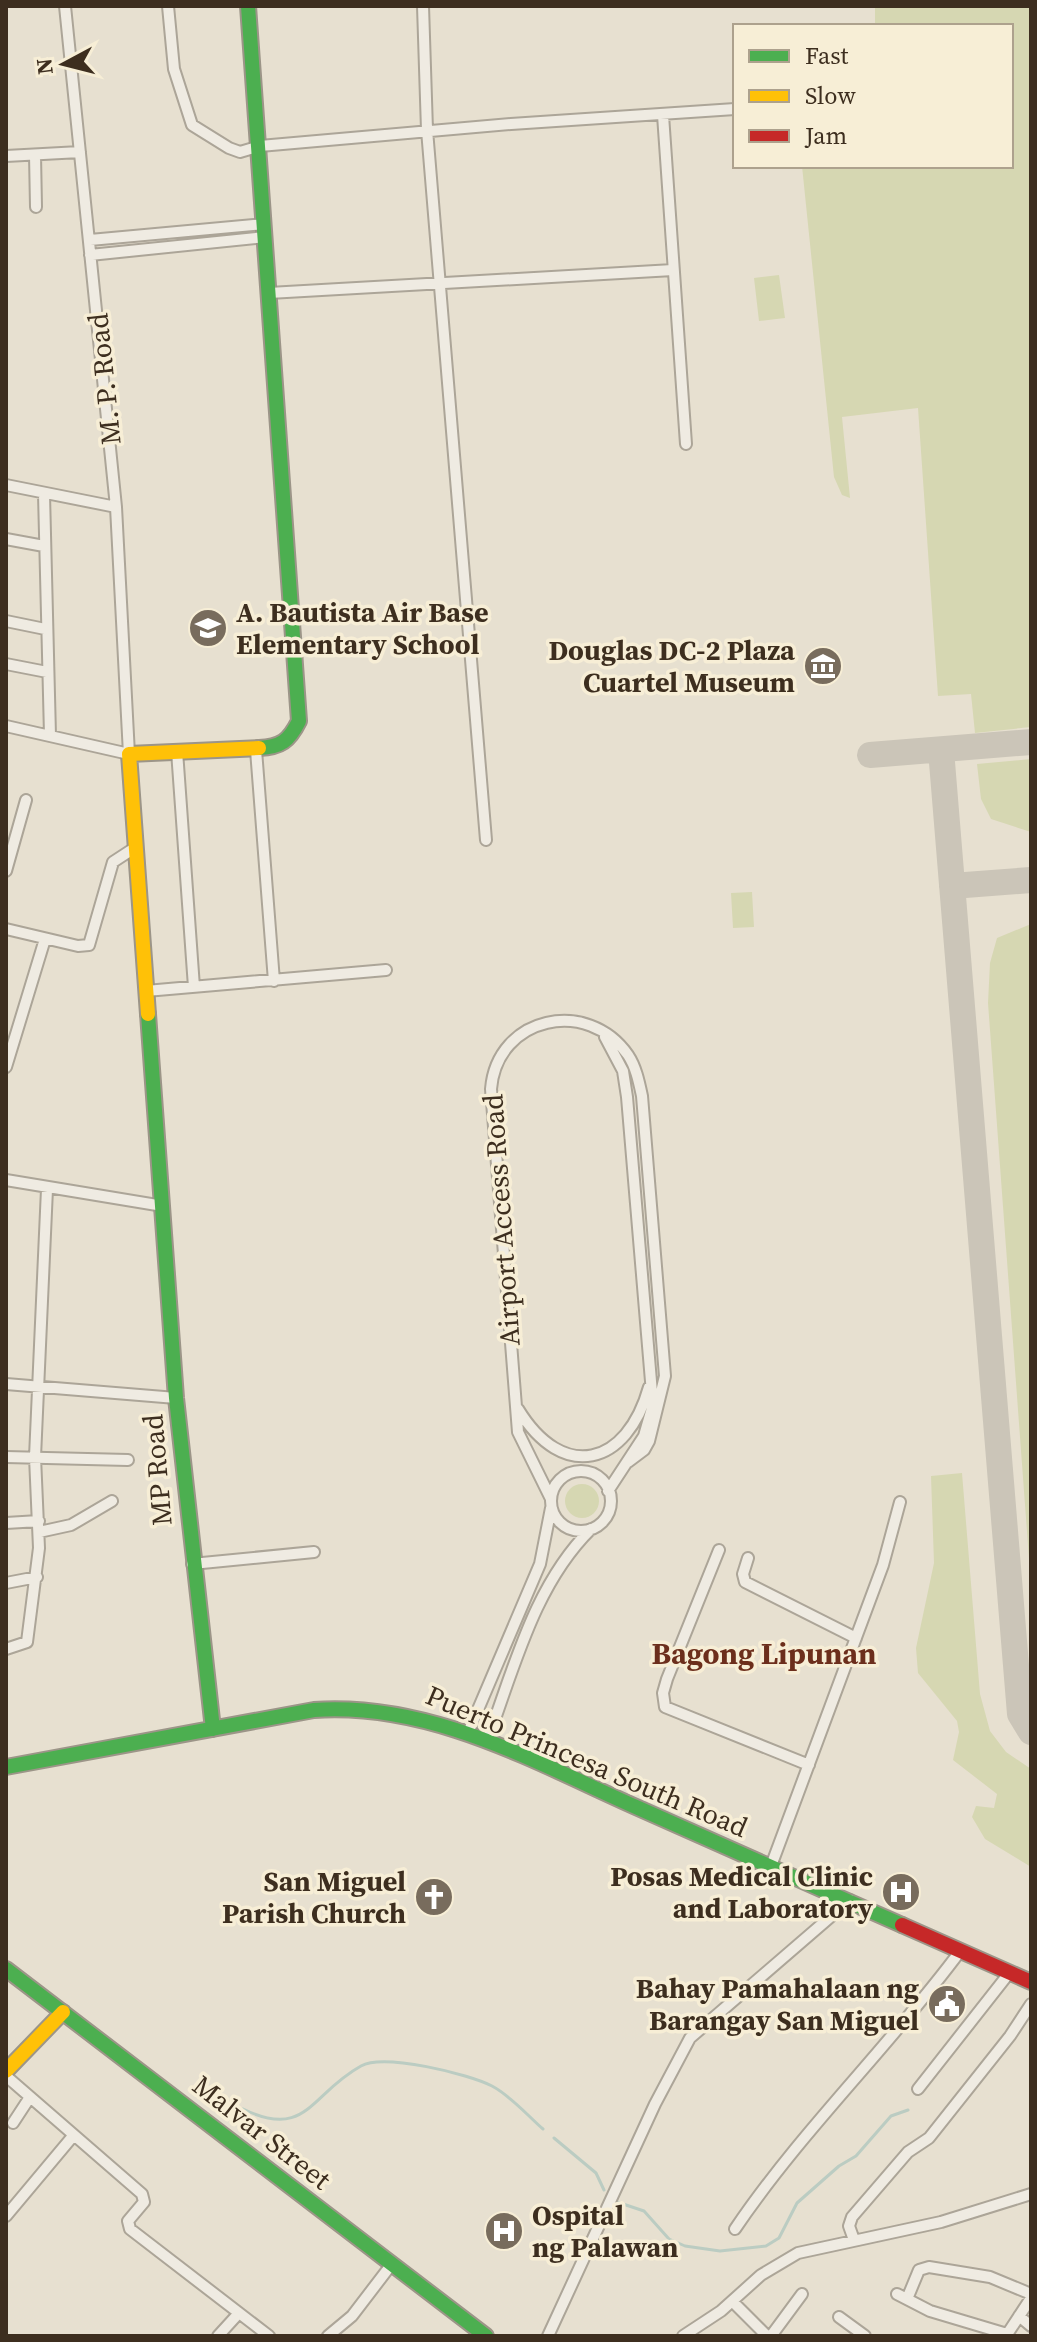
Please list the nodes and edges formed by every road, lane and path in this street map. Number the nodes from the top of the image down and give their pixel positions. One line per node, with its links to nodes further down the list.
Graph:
1 (65, 6): 9 (street, M. P. Road)
2 (168, 6): 8 (street)
3 (248, 6): 8 (street)
4 (423, 6): 7 (street)
5 (733, 109): 6 (street)
6 (663, 115): 7 (street); 16 (street)
7 (427, 130): 8 (street); 17 (street)
8 (260, 146): 13 (street)
9 (80, 152): 10 (street); 14 (street, M. P. Road)
10 (35, 155): 11 (street); 12 (street)
11 (6, 156)
12 (36, 207)
13 (265, 231): 14 (street); 15 (street); 18 (street)
14 (90, 240): 15 (street, M. P. Road)
15 (90, 255): 22 (street, M. P. Road)
16 (673, 270): 17 (street); 19 (street)
17 (439, 284): 18 (street); 35 (street)
18 (269, 293): 31 (street)
19 (686, 444)
20 (6, 485): 21 (street)
21 (44, 494): 22 (street); 24 (street)
22 (116, 507): 33 (street, M. P. Road)
23 (6, 539): 24 (street)
24 (44, 546): 26 (street)
25 (6, 621): 26 (street)
26 (45, 629): 28 (street)
27 (6, 664): 28 (street)
28 (47, 672): 30 (street)
29 (6, 726): 30 (street)
30 (50, 735): 33 (street)
31 (256, 750): 32 (street); 41 (street)
32 (177, 751): 33 (street); 42 (street)
33 (129, 754): 36 (street, MP Road)
34 (26, 800): 37 (street)
35 (486, 840)
36 (136, 847): 39 (street); 43 (street, MP Road)
37 (6, 871)
38 (6, 929): 39 (street)
39 (45, 939): 45 (street)
40 (386, 970): 41 (street)
41 (274, 981): 42 (street)
42 (194, 987): 43 (street)
43 (146, 991): 49 (street, MP Road)
44 (604, 1035): 50 (street, Airport Access Road); 54 (street, Airport Access Road); 58 (street, Airport Access Road)
45 (9, 1043): 46 (street)
46 (6, 1067)
47 (6, 1180): 48 (street)
48 (47, 1189): 49 (street); 52 (street)
49 (163, 1206): 53 (street, MP Road)
50 (651, 1381): 54 (street); 58 (street, Airport Access Road)
51 (6, 1384): 52 (street)
52 (37, 1386): 53 (street); 56 (street)
53 (176, 1398): 69 (street, MP Road)
54 (515, 1403): 62 (street, Airport Access Road)
55 (6, 1457): 56 (street)
56 (35, 1457): 57 (street); 64 (street)
57 (128, 1460)
58 (628, 1462): 59 (street, Airport Access Road)
59 (608, 1491): 62 (street); 65 (street)
60 (112, 1501): 64 (street)
61 (900, 1502): 72 (street)
62 (551, 1503): 65 (street); 75 (street)
63 (6, 1523): 64 (street)
64 (39, 1526): 70 (street)
65 (591, 1529): 76 (street)
66 (719, 1550): 77 (street)
67 (314, 1552): 69 (street)
68 (748, 1558): 72 (street)
69 (192, 1564): 74 (street, MP Road)
70 (37, 1577): 71 (street); 73 (street)
71 (6, 1583)
72 (856, 1638): 77 (street)
73 (6, 1649)
74 (213, 1729): 75 (street, Puerto Princesa South Road); 78 (street, Puerto Princesa South Road)
75 (468, 1733): 76 (street, Puerto Princesa South Road)
76 (487, 1741): 79 (street, Puerto Princesa South Road)
77 (809, 1765): 79 (street)
78 (6, 1767)
79 (771, 1866): 80 (street, Puerto Princesa South Road)
80 (850, 1900): 81 (street, Puerto Princesa South Road); 110 (street)
81 (961, 1950): 83 (street, Puerto Princesa South Road); 94 (street)
82 (6, 1969): 86 (street, Malvar Street)
83 (1010, 1972): 84 (street, Puerto Princesa South Road); 88 (street)
84 (1031, 1982)
85 (1031, 2004): 95 (street)
86 (63, 2012): 87 (street); 96 (street, Malvar Street)
87 (6, 2074): 89 (street)
88 (918, 2089)
89 (30, 2097): 90 (street); 91 (street)
90 (13, 2123)
91 (73, 2136): 93 (street); 100 (street)
92 (1031, 2194): 95 (street)
93 (6, 2216)
94 (735, 2229)
95 (854, 2240): 99 (street)
96 (391, 2265): 108 (street); 109 (street, Malvar Street)
97 (802, 2294): 111 (street)
98 (1031, 2296): 101 (street); 105 (street)
99 (732, 2301): 104 (street); 111 (street)
100 (239, 2313): 106 (street); 107 (street)
101 (1019, 2316): 103 (street); 105 (street)
102 (839, 2317): 112 (street)
103 (1031, 2326)
104 (691, 2334)
105 (1006, 2335)
106 (218, 2336)
107 (269, 2336)
108 (328, 2336)
109 (486, 2336)
110 (548, 2336)
111 (769, 2336)
112 (865, 2336)

